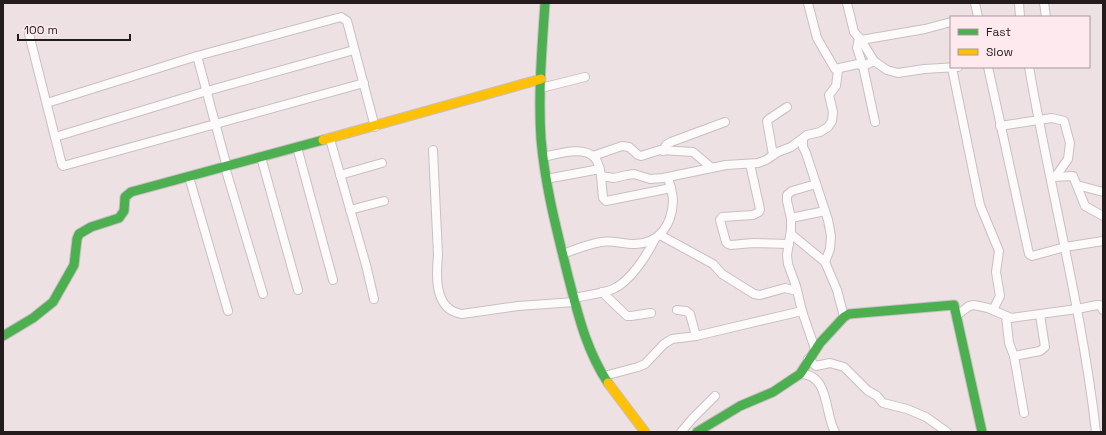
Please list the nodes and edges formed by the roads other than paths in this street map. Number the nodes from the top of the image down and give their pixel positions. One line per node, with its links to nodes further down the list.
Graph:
1 (545, 3): 24 (street)
2 (808, 3): 21 (street)
3 (848, 3): 12 (street)
4 (975, 3): 7 (street)
5 (1019, 3): 8 (street)
6 (1044, 3): 9 (street)
7 (975, 16)
8 (1020, 16)
9 (1046, 16)
10 (950, 22): 12 (street)
11 (29, 34): 26 (street)
12 (860, 39): 15 (street); 16 (street)
13 (354, 50): 14 (street); 23 (street); 25 (street)
14 (197, 56): 25 (street); 26 (street)
15 (874, 62): 16 (street); 17 (street)
16 (863, 66): 21 (street); 30 (street)
17 (950, 67)
18 (955, 68): 80 (street)
19 (988, 68): 32 (street)
20 (1029, 68): 28 (street)
21 (838, 70): 36 (street)
22 (585, 77): 24 (street)
23 (364, 83): 31 (street); 33 (street)
24 (541, 84): 33 (street); 43 (street)
25 (207, 91): 31 (street); 34 (street)
26 (47, 103): 34 (street)
27 (786, 107): 40 (street)
28 (1038, 120): 32 (street); 52 (street); 52 (street)
29 (725, 122): 39 (street)
30 (875, 122)
31 (215, 125): 34 (street); 46 (street)
32 (1000, 126): 67 (street)
33 (375, 127): 35 (street)
34 (55, 137)
35 (330, 139): 37 (street); 49 (street)
36 (803, 139): 40 (street); 54 (street)
37 (297, 148): 42 (street); 70 (street)
38 (433, 150): 76 (street)
39 (663, 151): 41 (street); 47 (street)
40 (773, 155): 45 (street)
41 (593, 156): 43 (street); 48 (street)
42 (261, 157): 46 (street); 71 (street)
43 (543, 157): 53 (street)
44 (382, 163): 49 (street)
45 (750, 164): 47 (street); 66 (street)
46 (226, 167): 50 (street); 74 (street)
47 (712, 168): 51 (street)
48 (600, 172): 51 (street); 53 (street); 56 (street)
49 (340, 175): 59 (street)
50 (189, 177): 78 (street); 88 (street)
51 (668, 177): 56 (street)
52 (1053, 177): 55 (street); 67 (street)
53 (546, 179): 68 (street)
54 (816, 184): 60 (street); 62 (street)
55 (1077, 185): 57 (street); 61 (street)
56 (670, 188): 64 (street)
57 (1103, 192)
58 (384, 201): 59 (street)
59 (350, 210): 75 (street)
60 (825, 211): 62 (street); 69 (street)
61 (1103, 216)
62 (791, 218): 63 (street)
63 (791, 234): 66 (street); 69 (street)
64 (657, 237): 68 (street); 72 (street); 73 (street)
65 (1103, 241): 67 (street)
66 (789, 244): 72 (street)
67 (1065, 247): 77 (street)
68 (562, 254): 76 (street)
69 (825, 262): 87 (street)
70 (333, 280)
71 (298, 290)
72 (797, 291): 82 (street)
73 (602, 292): 76 (street); 83 (street)
74 (263, 294)
75 (374, 299)
76 (574, 300): 95 (street)
77 (1077, 309): 81 (street); 84 (street); 106 (street)
78 (228, 310)
79 (677, 310): 89 (street)
80 (993, 310): 85 (street); 86 (street)
81 (1103, 310)
82 (802, 311): 89 (street); 90 (street)
83 (651, 313)
84 (1040, 314): 86 (street); 91 (street)
85 (956, 316): 87 (street); 105 (street)
86 (1006, 316): 91 (street)
87 (844, 317): 90 (street)
88 (3, 336)
89 (696, 336): 95 (street)
90 (815, 349): 92 (street)
91 (1014, 356): 98 (street)
92 (808, 359): 93 (street); 94 (street)
93 (816, 366): 96 (street); 104 (street)
94 (800, 374): 96 (street); 102 (street)
95 (604, 376): 100 (street)
96 (816, 380): 103 (street)
97 (715, 396): 101 (street)
98 (1024, 413)
99 (1103, 427): 106 (street)
100 (645, 432)
101 (681, 432)
102 (697, 432)
103 (835, 432)
104 (947, 432)
105 (982, 432)
106 (1097, 432)

